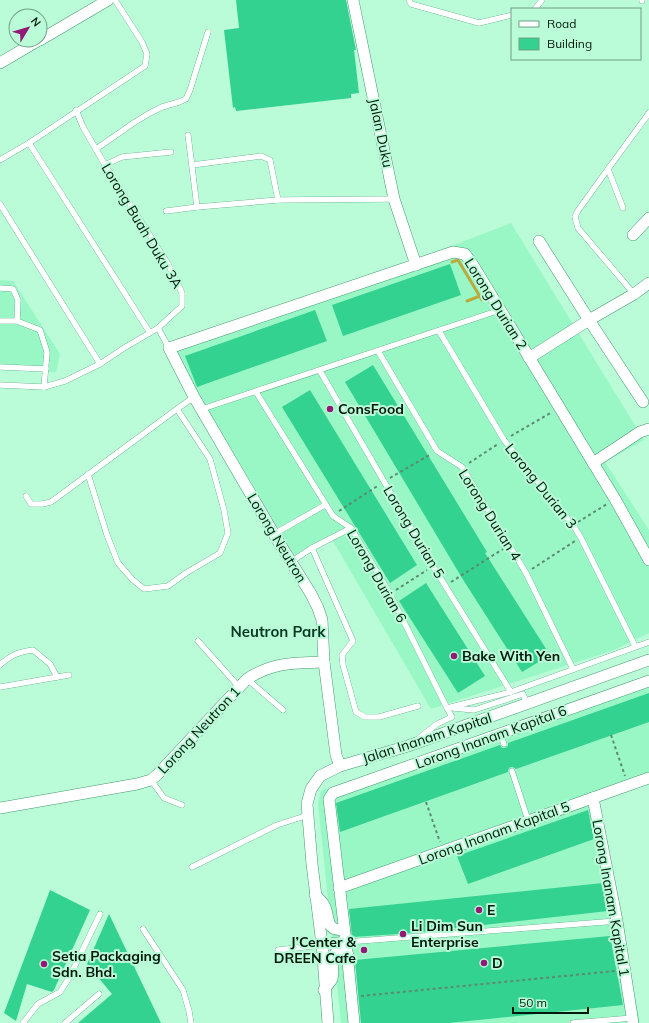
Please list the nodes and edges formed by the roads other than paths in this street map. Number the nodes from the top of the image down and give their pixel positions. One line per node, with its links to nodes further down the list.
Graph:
1 (108, 0): 7 (street)
2 (115, 0): 10 (lane)
3 (353, 0): 20 (street, Jalan Duku)
4 (409, 0): 5 (lane)
5 (511, 15)
6 (208, 32): 14 (lane)
7 (48, 35)
8 (26, 48): 9 (street)
9 (0, 63)
10 (76, 110): 13 (lane); 14 (lane, Lorong Buah Duku 3A)
11 (649, 113): 19 (lane)
12 (188, 134): 18 (lane)
13 (29, 143): 16 (lane); 39 (lane)
14 (96, 149): 17 (lane, Lorong Buah Duku 3A)
15 (171, 152): 17 (lane)
16 (0, 160)
17 (105, 165): 37 (lane, Lorong Buah Duku 3A)
18 (192, 165): 21 (lane); 23 (lane)
19 (608, 169): 24 (lane); 32 (lane)
20 (394, 199): 21 (lane); 29 (street, Jalan Duku)
21 (278, 200): 23 (lane)
22 (0, 204): 43 (lane)
23 (197, 207): 25 (lane)
24 (623, 208)
25 (166, 211)
26 (649, 218): 27 (street)
27 (633, 235)
28 (539, 241): 34 (street)
29 (416, 265): 33 (street, Lorong Durian 2); 40 (street, Lorong Durian 2)
30 (647, 287): 32 (street)
31 (0, 288): 36 (lane)
32 (634, 294): 34 (street)
33 (500, 310): 38 (lane); 42 (street, Lorong Durian 2)
34 (588, 320): 42 (street); 51 (street)
35 (0, 321): 36 (lane)
36 (17, 321): 45 (lane)
37 (158, 328): 39 (lane, Lorong Buah Duku 3A); 40 (lane, Lorong Neutron)
38 (439, 331): 41 (lane); 66 (lane, Lorong Durian 3)
39 (150, 333): 43 (lane, Lorong Buah Duku 3A)
40 (170, 348): 50 (street, Lorong Neutron)
41 (378, 351): 46 (lane); 70 (lane, Lorong Durian 4)
42 (530, 358): 55 (street, Lorong Durian 2)
43 (100, 364): 48 (lane, Lorong Buah Duku 3A)
44 (0, 367): 45 (lane)
45 (46, 369): 48 (lane)
46 (320, 371): 49 (lane); 76 (lane, Lorong Durian 5)
47 (0, 385): 48 (lane, Lorong Buah Duku 3A)
48 (44, 387)
49 (256, 392): 53 (lane); 58 (lane, Lorong Durian 6)
50 (194, 397): 52 (lane); 53 (street, Lorong Neutron)
51 (643, 402)
52 (177, 409): 56 (lane); 56 (lane)
53 (202, 409): 60 (street, Lorong Neutron)
54 (649, 429): 55 (street)
55 (593, 463): 62 (street, Lorong Durian 2)
56 (88, 474): 57 (lane)
57 (26, 496)
58 (326, 505): 59 (lane, Lorong Durian 6); 60 (lane)
59 (351, 528): 61 (lane); 79 (lane, Lorong Durian 6)
60 (274, 534): 63 (street, Lorong Neutron)
61 (312, 548): 63 (lane); 78 (lane)
62 (649, 560)
63 (292, 561): 68 (street, Lorong Neutron)
64 (198, 641): 74 (lane)
65 (649, 642): 66 (lane)
66 (635, 646): 70 (lane)
67 (649, 660): 77 (street, Jalan Inanam Kapital)
68 (324, 662): 74 (street, Lorong Neutron 1); 82 (street, Lorong Neutron)
69 (0, 665): 72 (lane)
70 (573, 669): 76 (lane)
71 (69, 675): 72 (lane)
72 (57, 677): 75 (lane)
73 (649, 681): 92 (street, Lorong Inanam Kapital 6)
74 (243, 683): 80 (lane); 85 (street, Lorong Neutron 1)
75 (0, 687)
76 (511, 692): 79 (lane)
77 (527, 704): 79 (lane); 81 (street, Jalan Inanam Kapital)
78 (418, 706)
79 (447, 708): 81 (lane)
80 (283, 710)
81 (408, 746): 82 (street, Jalan Inanam Kapital)
82 (340, 766): 89 (street, Jalan Inanam Kapital)
83 (512, 771): 90 (lane)
84 (649, 778): 86 (street, Lorong Inanam Kapital 5)
85 (151, 780): 87 (lane); 88 (street, Lorong Neutron 1)
86 (593, 798): 90 (street, Lorong Inanam Kapital 5); 95 (street, Lorong Inanam Kapital 1)
87 (182, 805)
88 (0, 808)
89 (308, 815): 91 (lane); 93 (street, Jalan Inanam Kapital)
90 (528, 820): 92 (street, Lorong Inanam Kapital 5)
91 (192, 867)
92 (339, 888): 97 (street)
93 (315, 895): 97 (street, Jalan Inanam Kapital); 99 (street, Jalan Inanam Kapital)
94 (100, 914): 105 (lane)
95 (617, 921): 98 (lane); 104 (street, Lorong Inanam Kapital 1)
96 (143, 929): 107 (lane)
97 (344, 929): 98 (street)
98 (346, 942): 99 (street); 101 (street)
99 (322, 945): 100 (lane); 102 (street, Jalan Inanam Kapital)
100 (278, 950)
101 (348, 956): 102 (street); 109 (street)
102 (324, 990): 108 (street, Jalan Inanam Kapital)
103 (98, 994): 106 (lane)
104 (633, 1021): 110 (lane)
105 (23, 1023)
106 (65, 1023)
107 (191, 1023)
108 (328, 1023)
109 (354, 1023)
110 (573, 1023)

